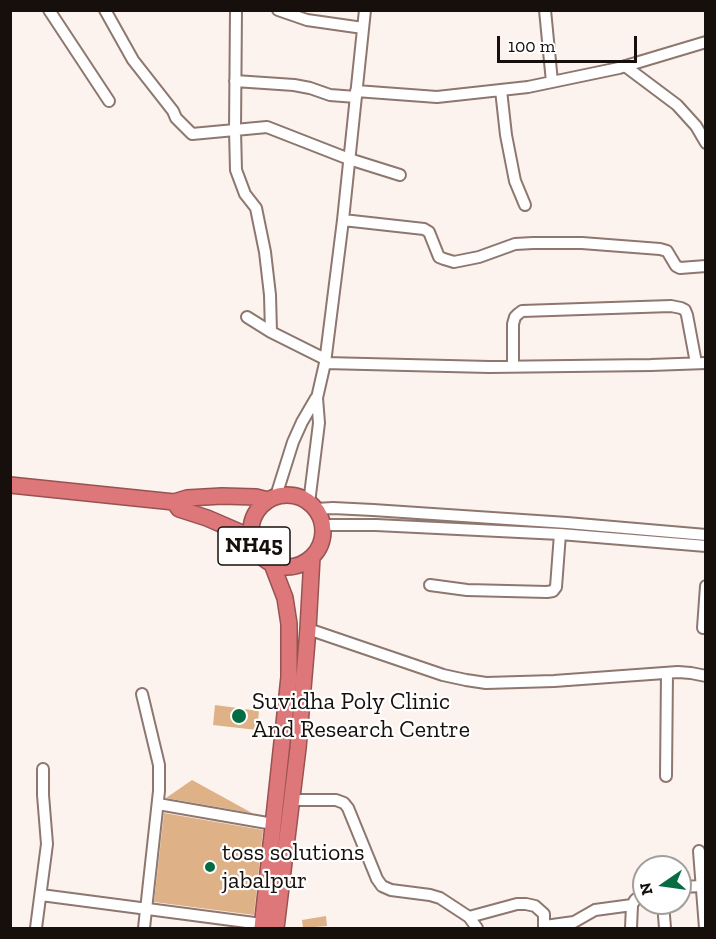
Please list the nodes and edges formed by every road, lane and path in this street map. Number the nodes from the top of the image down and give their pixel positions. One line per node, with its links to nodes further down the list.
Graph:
1 (49, 10): 14 (street)
2 (105, 10): 15 (street)
3 (236, 10): 10 (street)
4 (278, 10): 7 (street)
5 (365, 10): 7 (street)
6 (544, 10): 11 (street)
7 (363, 28): 13 (street)
8 (705, 42): 9 (street)
9 (626, 66): 11 (street); 16 (street)
10 (235, 81): 13 (street); 15 (street)
11 (552, 82): 12 (street)
12 (501, 90): 13 (street); 19 (street)
13 (356, 94): 17 (street)
14 (109, 101)
15 (234, 130): 17 (street); 23 (street)
16 (705, 140)
17 (349, 159): 18 (street); 20 (street)
18 (400, 175)
19 (525, 205)
20 (343, 220): 21 (street); 24 (street)
21 (705, 266)
22 (247, 317): 23 (street)
23 (271, 332): 24 (street)
24 (325, 361): 26 (street); 27 (street)
25 (701, 363): 26 (street); 26 (street)
26 (513, 366)
27 (316, 398): 29 (street); 31 (street)
28 (10, 485): 30 (highway, NH45)
29 (272, 498): 30 (highway, NH45); 31 (highway, NH45); 35 (highway, NH45)
30 (174, 502): 35 (highway, NH45)
31 (313, 506): 32 (highway, NH45); 34 (street)
32 (323, 525): 33 (street); 37 (highway, NH45)
33 (560, 534): 36 (street); 39 (street)
34 (705, 535)
35 (251, 537): 38 (highway, NH45)
36 (705, 546)
37 (312, 557): 38 (highway, NH45); 42 (highway, NH45)
38 (272, 564): 50 (highway, NH45)
39 (430, 585)
40 (705, 586): 41 (street)
41 (703, 628)
42 (308, 629): 43 (street); 48 (highway, NH45)
43 (667, 673): 44 (street); 47 (street)
44 (705, 676)
45 (142, 694): 49 (street)
46 (43, 768): 54 (street)
47 (666, 776)
48 (292, 800): 58 (street); 59 (highway, NH45)
49 (158, 804): 50 (street); 56 (street)
50 (273, 824): 59 (highway, NH45)
51 (699, 851): 53 (street)
52 (692, 886): 53 (street)
53 (702, 886): 57 (street)
54 (40, 895): 56 (street); 61 (street)
55 (632, 905): 60 (street); 64 (street)
56 (146, 909): 59 (street); 62 (street)
57 (705, 910): 65 (street)
58 (469, 917): 60 (street); 63 (street)
59 (267, 927)
60 (544, 927)
61 (36, 928)
62 (144, 928)
63 (477, 928)
64 (631, 928)
65 (705, 928)

